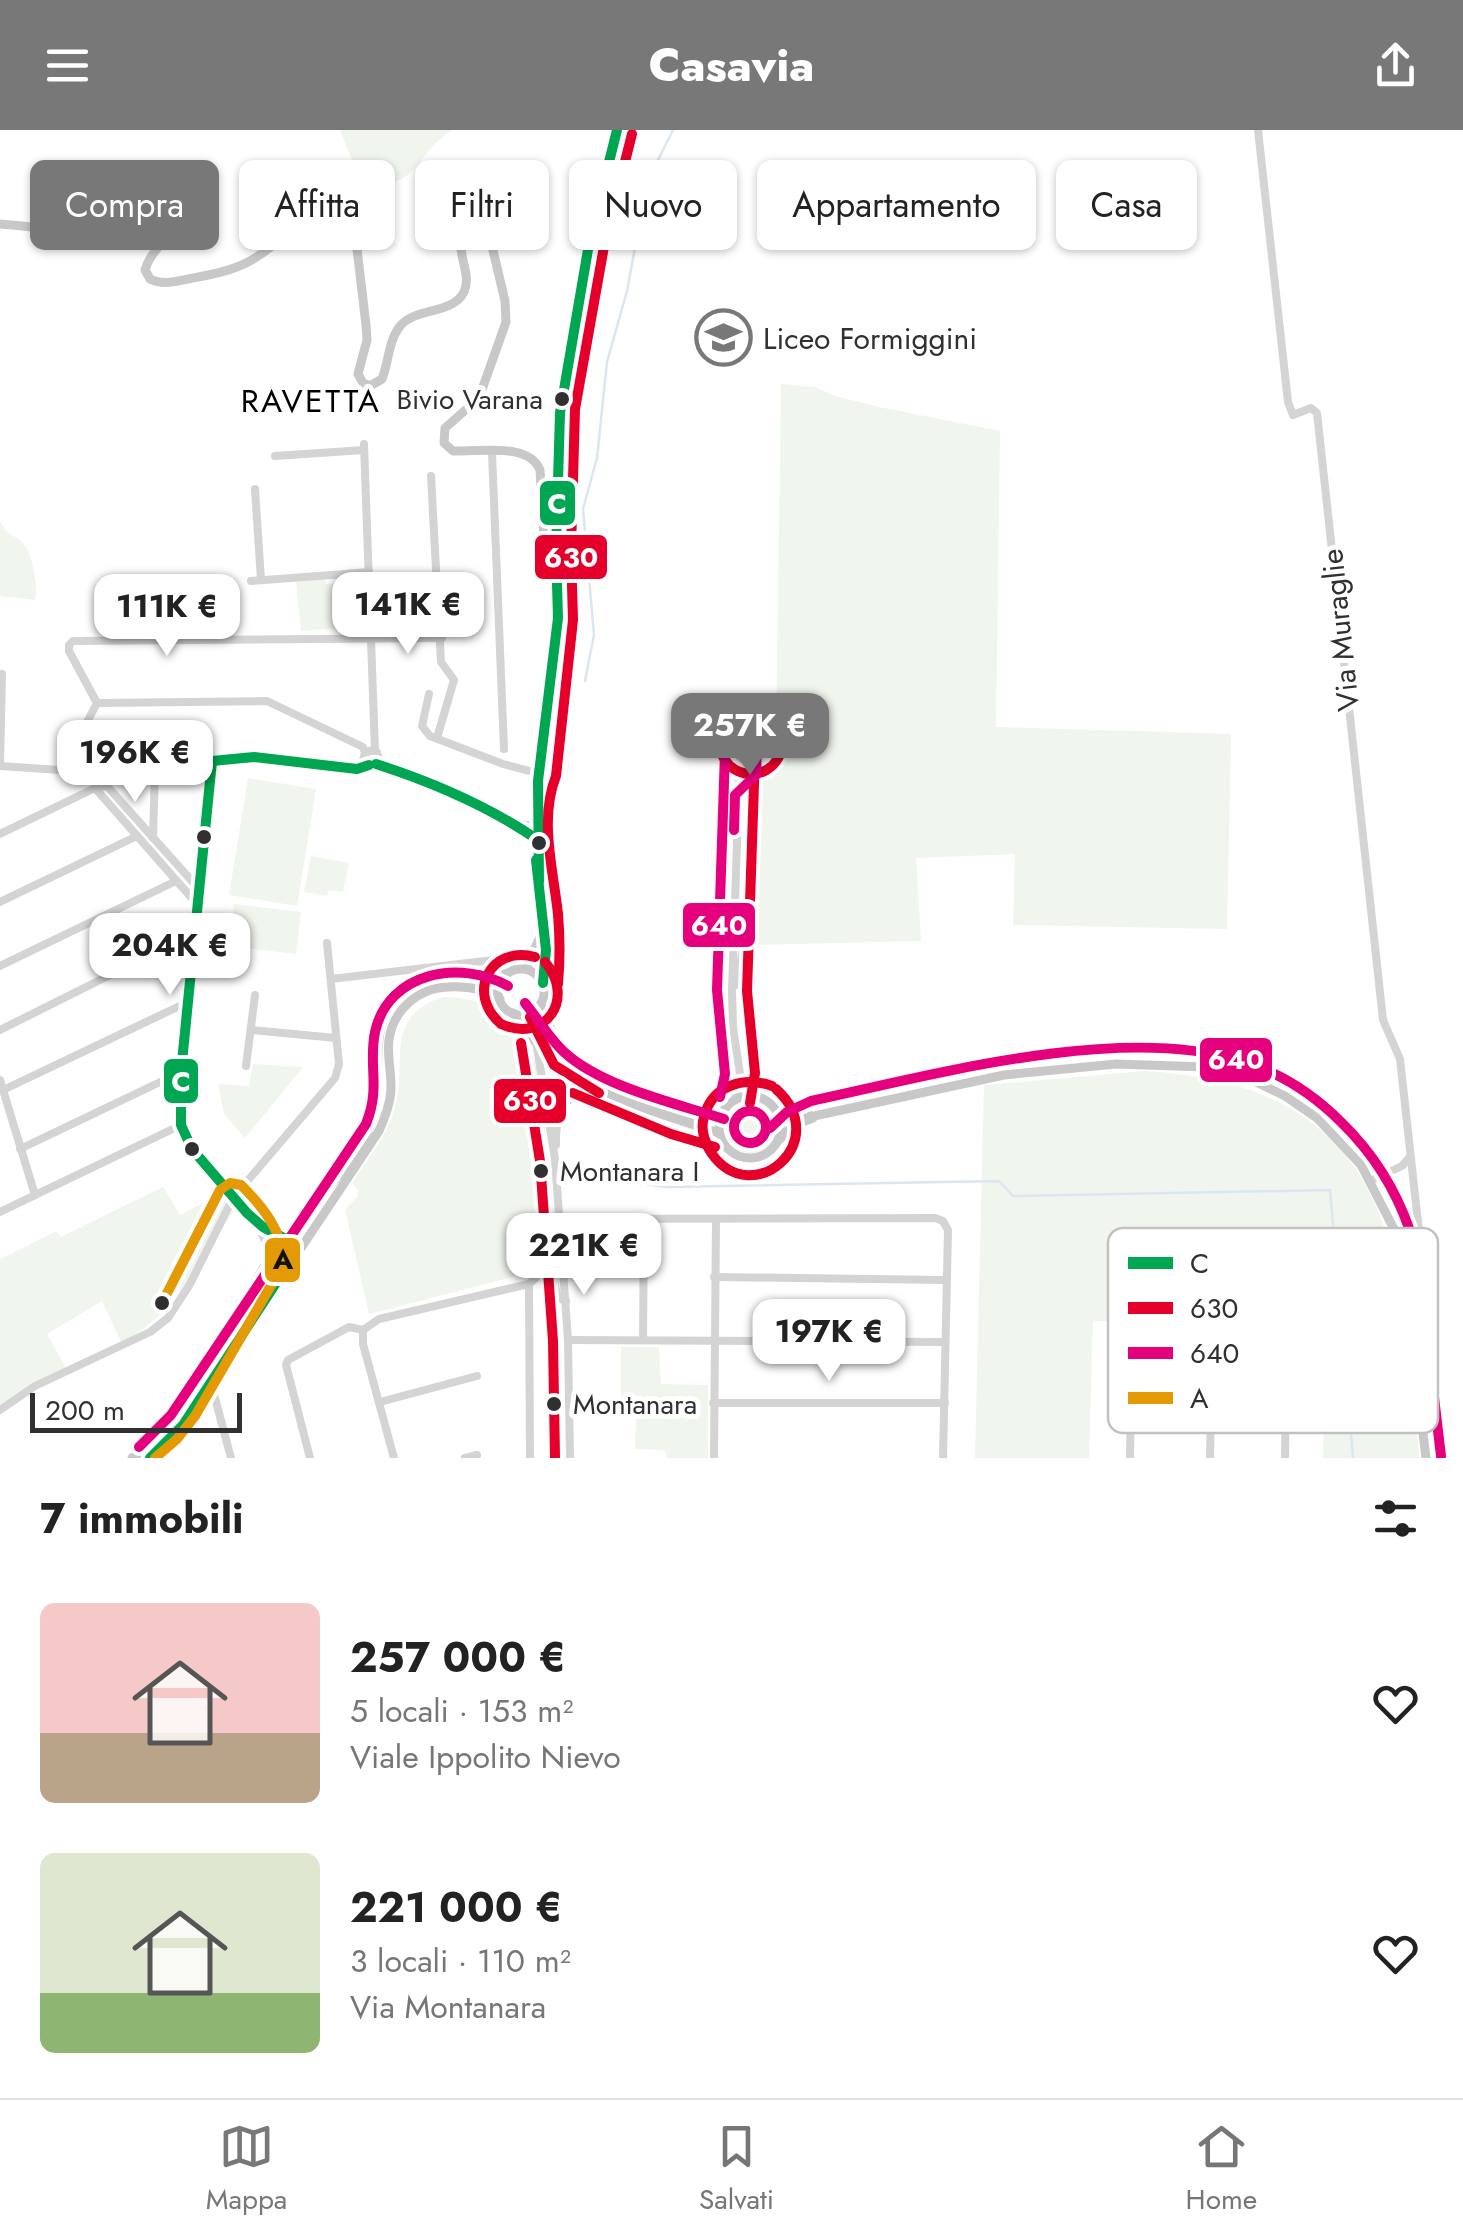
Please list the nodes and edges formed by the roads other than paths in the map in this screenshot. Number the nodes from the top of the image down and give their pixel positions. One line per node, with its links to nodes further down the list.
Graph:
1 (617, 130): 12 (main road)
2 (1258, 130): 73 (street, Via Muraglie)
3 (0, 224): 4 (main road)
4 (492, 453): 12 (main road); 20 (street)
5 (275, 456): 8 (street)
6 (431, 476): 15 (street)
7 (256, 489): 10 (street)
8 (369, 572): 9 (street); 13 (street)
9 (345, 574): 10 (street); 13 (street)
10 (261, 580): 11 (street)
11 (251, 581)
12 (556, 583): 29 (main road)
13 (370, 596): 14 (street)
14 (373, 638): 15 (street); 18 (street); 21 (street)
15 (442, 638): 19 (street)
16 (2, 674): 26 (street)
17 (429, 694): 19 (street)
18 (97, 704): 21 (street); 27 (street)
19 (438, 738): 29 (street)
20 (504, 750)
21 (370, 752): 25 (street)
22 (740, 754): 23 (street); 23 (street); 48 (street)
23 (754, 759): 48 (street)
24 (212, 762): 25 (street); 28 (street); 36 (street)
25 (372, 764): 31 (street)
26 (0, 766): 27 (street)
27 (62, 770): 28 (street)
28 (154, 772): 34 (street)
29 (541, 774): 31 (main road)
30 (95, 788): 32 (street); 33 (street); 34 (street)
31 (537, 831): 39 (main road)
32 (0, 834)
33 (137, 836): 35 (street); 37 (street)
34 (153, 839): 36 (street)
35 (176, 881): 38 (street); 43 (street)
36 (199, 889): 38 (street)
37 (0, 902)
38 (198, 904): 40 (street)
39 (544, 924): 42 (main road); 47 (main road)
40 (194, 934): 51 (street); 54 (street)
41 (326, 943): 46 (street)
42 (535, 955): 44 (main road); 46 (street)
43 (0, 966)
44 (526, 969): 45 (main road); 47 (main road)
45 (506, 974): 50 (main road); 85 (main road)
46 (331, 978): 56 (street)
47 (542, 983): 52 (main road)
48 (733, 994): 60 (street)
49 (255, 995): 55 (street)
50 (500, 999): 53 (main road); 86 (main road)
51 (188, 1002): 59 (street); 63 (street)
52 (541, 1004): 53 (main road); 66 (main road)
53 (513, 1013): 57 (main road)
54 (0, 1030)
55 (251, 1030): 56 (street); 58 (street)
56 (336, 1038): 77 (street)
57 (536, 1041): 62 (main road); 74 (street)
58 (246, 1066)
59 (181, 1072): 69 (street); 72 (street)
60 (740, 1074): 64 (street); 65 (street)
61 (0, 1080): 63 (street)
62 (595, 1087): 70 (main road); 74 (street)
63 (3, 1090): 72 (street)
64 (757, 1096): 65 (main road); 67 (main road)
65 (736, 1100): 66 (main road)
66 (722, 1112): 70 (main road)
67 (779, 1114): 68 (main road); 71 (main road)
68 (814, 1116): 71 (main road); 75 (main road)
69 (181, 1125): 76 (street); 77 (street)
70 (719, 1134): 71 (main road)
71 (780, 1138)
72 (20, 1149): 76 (street)
73 (1409, 1158): 75 (street); 84 (street, Via Muraglie)
74 (555, 1159): 80 (street)
75 (1370, 1180): 83 (main road)
76 (35, 1195): 78 (street)
77 (234, 1198): 79 (street); 103 (street)
78 (0, 1212)
79 (247, 1214): 85 (street); 87 (street)
80 (560, 1219): 82 (street); 91 (street)
81 (716, 1219): 82 (street); 88 (street); 89 (street)
82 (644, 1220): 94 (street)
83 (1392, 1228)
84 (1417, 1228)
85 (285, 1237): 86 (street); 87 (main road)
86 (294, 1258): 110 (main road)
87 (269, 1260): 109 (main road)
88 (714, 1277): 89 (street); 95 (street)
89 (945, 1280): 96 (street)
90 (528, 1284): 91 (street); 92 (street); 115 (street)
91 (566, 1300): 93 (street)
92 (363, 1330): 99 (street); 112 (street)
93 (568, 1340): 94 (street); 116 (street)
94 (643, 1340): 95 (street)
95 (714, 1340): 96 (street); 100 (street)
96 (945, 1342): 101 (street)
97 (477, 1376): 99 (street)
98 (215, 1398): 111 (street)
99 (380, 1402): 113 (street)
100 (714, 1403): 101 (street); 117 (street)
101 (945, 1403): 118 (street)
102 (1438, 1407): 123 (street, Via Muraglie)
103 (0, 1410)
104 (1132, 1433): 119 (street)
105 (1210, 1433): 120 (street)
106 (1284, 1433): 121 (street)
107 (1423, 1433): 122 (main road)
108 (476, 1455): 114 (street)
109 (132, 1458)
110 (150, 1458)
111 (231, 1458)
112 (310, 1458)
113 (394, 1458)
114 (466, 1458)
115 (530, 1458)
116 (570, 1458)
117 (714, 1458)
118 (944, 1458)
119 (1130, 1458)
120 (1210, 1458)
121 (1284, 1458)
122 (1426, 1458)
123 (1444, 1458)

